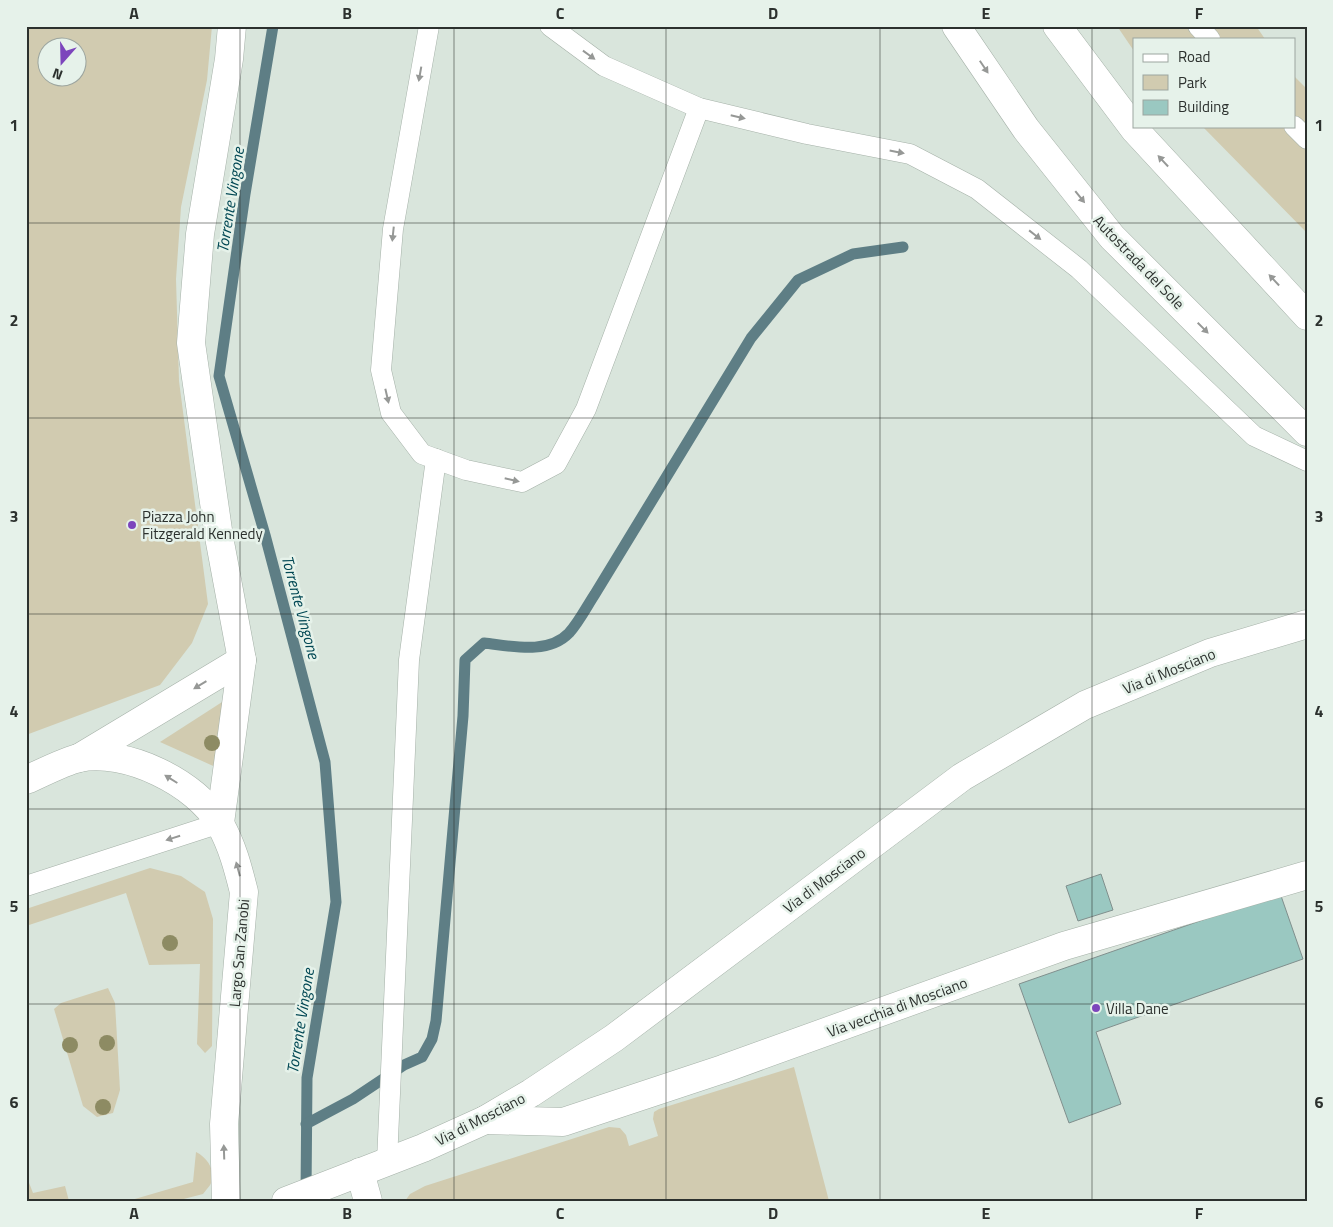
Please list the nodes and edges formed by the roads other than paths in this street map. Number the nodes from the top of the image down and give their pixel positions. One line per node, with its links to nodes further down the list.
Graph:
1 (232, 26): 18 (main road)
2 (429, 26): 15 (lane, one-way to 15)
3 (550, 26): 8 (lane, one-way to 8)
4 (956, 26): 14 (main road, Autostrada del Sole, one-way to 14)
5 (1057, 26): 9 (main road, one-way to 5)
6 (1198, 26): 7 (lane)
7 (1209, 38)
8 (699, 108): 15 (lane, one-way to 8); 16 (lane, one-way to 16)
9 (1133, 127)
10 (1134, 128): 13 (main road, one-way to 10)
11 (1296, 128): 12 (lane)
12 (1307, 139)
13 (1307, 316)
14 (1307, 432)
15 (436, 459): 25 (lane)
16 (1307, 461)
17 (1302, 625): 24 (main road, Via di Mosciano)
18 (242, 660): 19 (main road, one-way to 19); 21 (main road)
19 (79, 758): 20 (main road); 21 (main road, one-way to 19)
20 (27, 779)
21 (220, 823): 23 (lane, one-way to 23); 27 (main road, Largo San Zanobi, one-way to 21)
22 (1307, 875): 24 (main road, Via vecchia di Mosciano)
23 (26, 886)
24 (485, 1120): 25 (main road, Via di Mosciano)
25 (387, 1162): 26 (main road, Via di Mosciano)
26 (360, 1172): 28 (main road, Via di Mosciano); 29 (main road)
27 (226, 1201)
28 (286, 1201)
29 (368, 1201)

